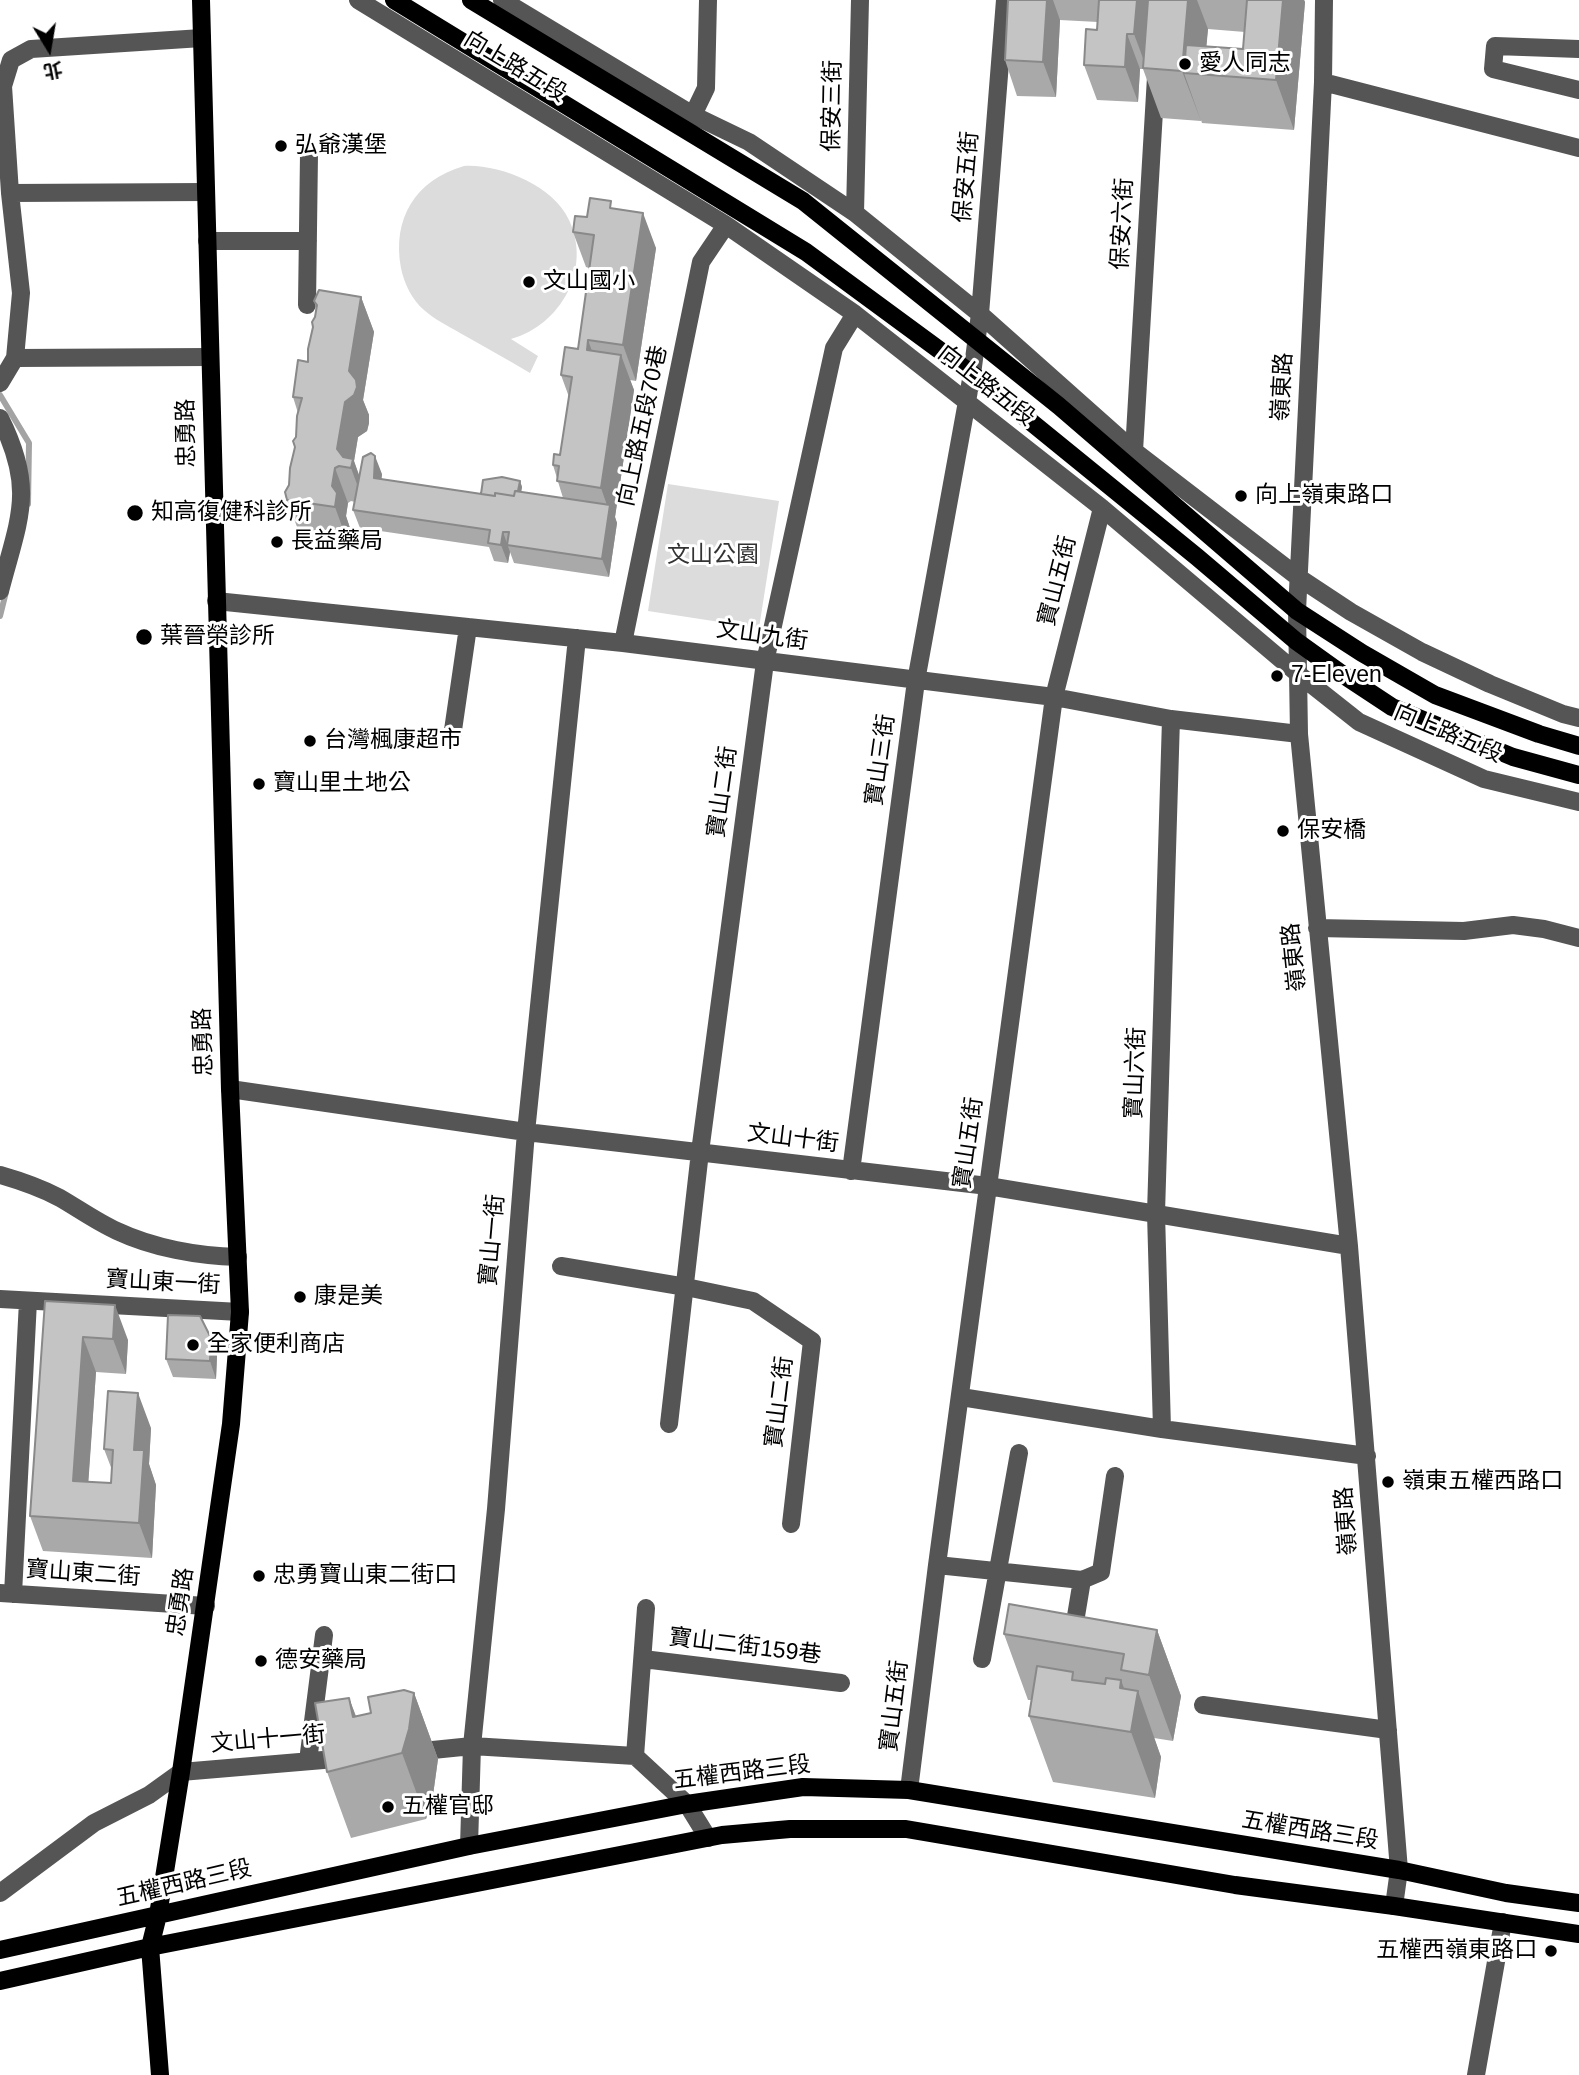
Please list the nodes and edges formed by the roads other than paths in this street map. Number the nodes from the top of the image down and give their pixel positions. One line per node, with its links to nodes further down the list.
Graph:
1 (201, 0): 10 (main road, 忠勇路)
2 (358, 0): 22 (street, 向上路五段)
3 (394, 0): 31 (main road, 向上路五段)
4 (471, 0): 28 (main road, 向上路五段)
5 (502, 0): 16 (street, 向上路五段)
6 (708, 0): 16 (street)
7 (860, 0): 21 (street, 保安三街)
8 (1005, 0): 27 (street, 保安五街)
9 (1324, 0): 13 (street, 嶺東路)
10 (202, 38): 14 (street); 19 (main road, 忠勇路)
11 (1579, 49): 15 (street)
12 (1157, 55): 35 (street, 保安六街)
13 (1323, 82): 17 (street); 37 (street, 嶺東路)
14 (1, 88): 20 (street)
15 (1579, 90)
16 (693, 115): 21 (street, 向上路五段)
17 (1579, 148)
18 (309, 154): 24 (street)
19 (206, 192): 20 (street); 23 (main road, 忠勇路)
20 (10, 193): 30 (street)
21 (855, 213): 27 (street, 向上路五段)
22 (726, 225): 26 (street, 向上路五段); 44 (street, 向上路五段70巷)
23 (207, 241): 24 (street); 29 (main road, 忠勇路)
24 (308, 242): 25 (street)
25 (307, 305)
26 (855, 314): 33 (street, 向上路五段); 45 (street, 寶山二街)
27 (980, 314): 28 (street, 保安五街); 35 (street, 向上路五段)
28 (977, 338): 31 (street, 保安五街); 40 (main road, 向上路五段)
29 (209, 357): 30 (street); 39 (main road, 忠勇路)
30 (15, 358): 32 (street)
31 (973, 366): 33 (street, 寶山三街); 43 (main road, 向上路五段)
32 (0, 383)
33 (966, 401): 36 (street, 向上路五段); 47 (street, 寶山三街)
34 (0, 418): 38 (street)
35 (1134, 452): 37 (street, 向上路五段)
36 (1102, 508): 46 (street, 向上路五段); 48 (street, 寶山五街)
37 (1298, 577): 40 (street, 嶺東路); 49 (street, 向上路五段)
38 (0, 591)
39 (216, 601): 41 (street, 文山九街); 58 (main road, 忠勇路)
40 (1297, 611): 43 (street, 嶺東路); 53 (main road, 向上路五段)
41 (468, 627): 42 (street, 文山九街); 52 (street)
42 (577, 638): 44 (street, 文山九街); 59 (street, 寶山一街)
43 (1296, 641): 46 (street, 嶺東路); 54 (main road, 向上路五段)
44 (623, 643): 45 (street, 文山九街)
45 (765, 662): 47 (street, 文山九街); 60 (street, 寶山二街)
46 (1297, 673): 51 (street, 嶺東路); 55 (street, 向上路五段)
47 (916, 681): 48 (street, 文山九街); 61 (street, 寶山三街)
48 (1054, 697): 50 (street, 文山九街); 63 (street, 寶山五街)
49 (1579, 718)
50 (1171, 719): 51 (street, 文山九街); 64 (street, 寶山六街)
51 (1299, 734): 56 (street, 嶺東路)
52 (452, 737)
53 (1579, 746)
54 (1579, 775)
55 (1579, 802)
56 (1317, 928): 57 (street); 65 (street, 嶺東路)
57 (1579, 938)
58 (230, 1089): 59 (street, 文山十街); 66 (main road, 忠勇路)
59 (526, 1132): 60 (street, 文山十街); 92 (street, 寶山一街)
60 (700, 1152): 61 (street, 文山十街); 68 (street, 寶山二街)
61 (851, 1171): 63 (street, 文山十街)
62 (0, 1175): 66 (street)
63 (988, 1186): 64 (street, 文山十街); 72 (street, 寶山五街)
64 (1156, 1213): 65 (street, 文山十街); 74 (street, 寶山六街)
65 (1349, 1246): 76 (street, 嶺東路)
66 (238, 1256): 71 (main road, 忠勇路)
67 (561, 1266): 68 (street, 寶山二街)
68 (686, 1287): 73 (street, 寶山二街); 78 (street, 寶山二街)
69 (0, 1299): 70 (street, 寶山東一街)
70 (27, 1301): 71 (street, 寶山東一街); 82 (street)
71 (240, 1312): 83 (main road, 忠勇路)
72 (961, 1397): 74 (street); 79 (street, 寶山五街)
73 (669, 1424)
74 (1162, 1429): 76 (street)
75 (1019, 1453): 80 (street)
76 (1367, 1456): 91 (street, 嶺東路)
77 (1115, 1476): 81 (street)
78 (791, 1524)
79 (937, 1565): 80 (street); 98 (street, 寶山五街)
80 (999, 1572): 81 (street); 88 (street)
81 (1082, 1580): 86 (street)
82 (7, 1593): 83 (street, 寶山東二街)
83 (206, 1606): 97 (main road, 忠勇路)
84 (646, 1608): 87 (street)
85 (324, 1636): 96 (street)
86 (1069, 1656)
87 (643, 1659): 89 (street, 寶山二街159巷); 95 (street)
88 (982, 1659)
89 (841, 1684)
90 (1203, 1705): 91 (street)
91 (1388, 1730): 102 (street, 嶺東路)
92 (472, 1746): 93 (street); 95 (street); 101 (street, 寶山一街)
93 (390, 1754)
94 (362, 1756): 96 (street, 文山十一街)
95 (635, 1756): 99 (street)
96 (308, 1761): 97 (street, 文山十一街)
97 (181, 1772): 103 (street, 文山十一街); 106 (main road, 忠勇路)
98 (909, 1790): 99 (main road, 五權西路三段); 102 (main road, 五權西路三段)
99 (687, 1804): 100 (street); 101 (main road, 五權西路三段)
100 (708, 1838): 105 (main road); 109 (main road)
101 (469, 1846): 106 (main road, 五權西路三段)
102 (1399, 1870): 104 (main road, 五權西路三段); 105 (street, 嶺東路)
103 (0, 1893)
104 (1579, 1903)
105 (1394, 1906): 107 (main road)
106 (158, 1915): 109 (main road, 忠勇路); 110 (main road, 五權西路三段)
107 (1503, 1922): 108 (main road); 113 (street)
108 (1579, 1934)
109 (150, 1948): 111 (main road); 112 (main road, 忠勇路)
110 (0, 1950)
111 (0, 1981)
112 (160, 2075)
113 (1476, 2075)

